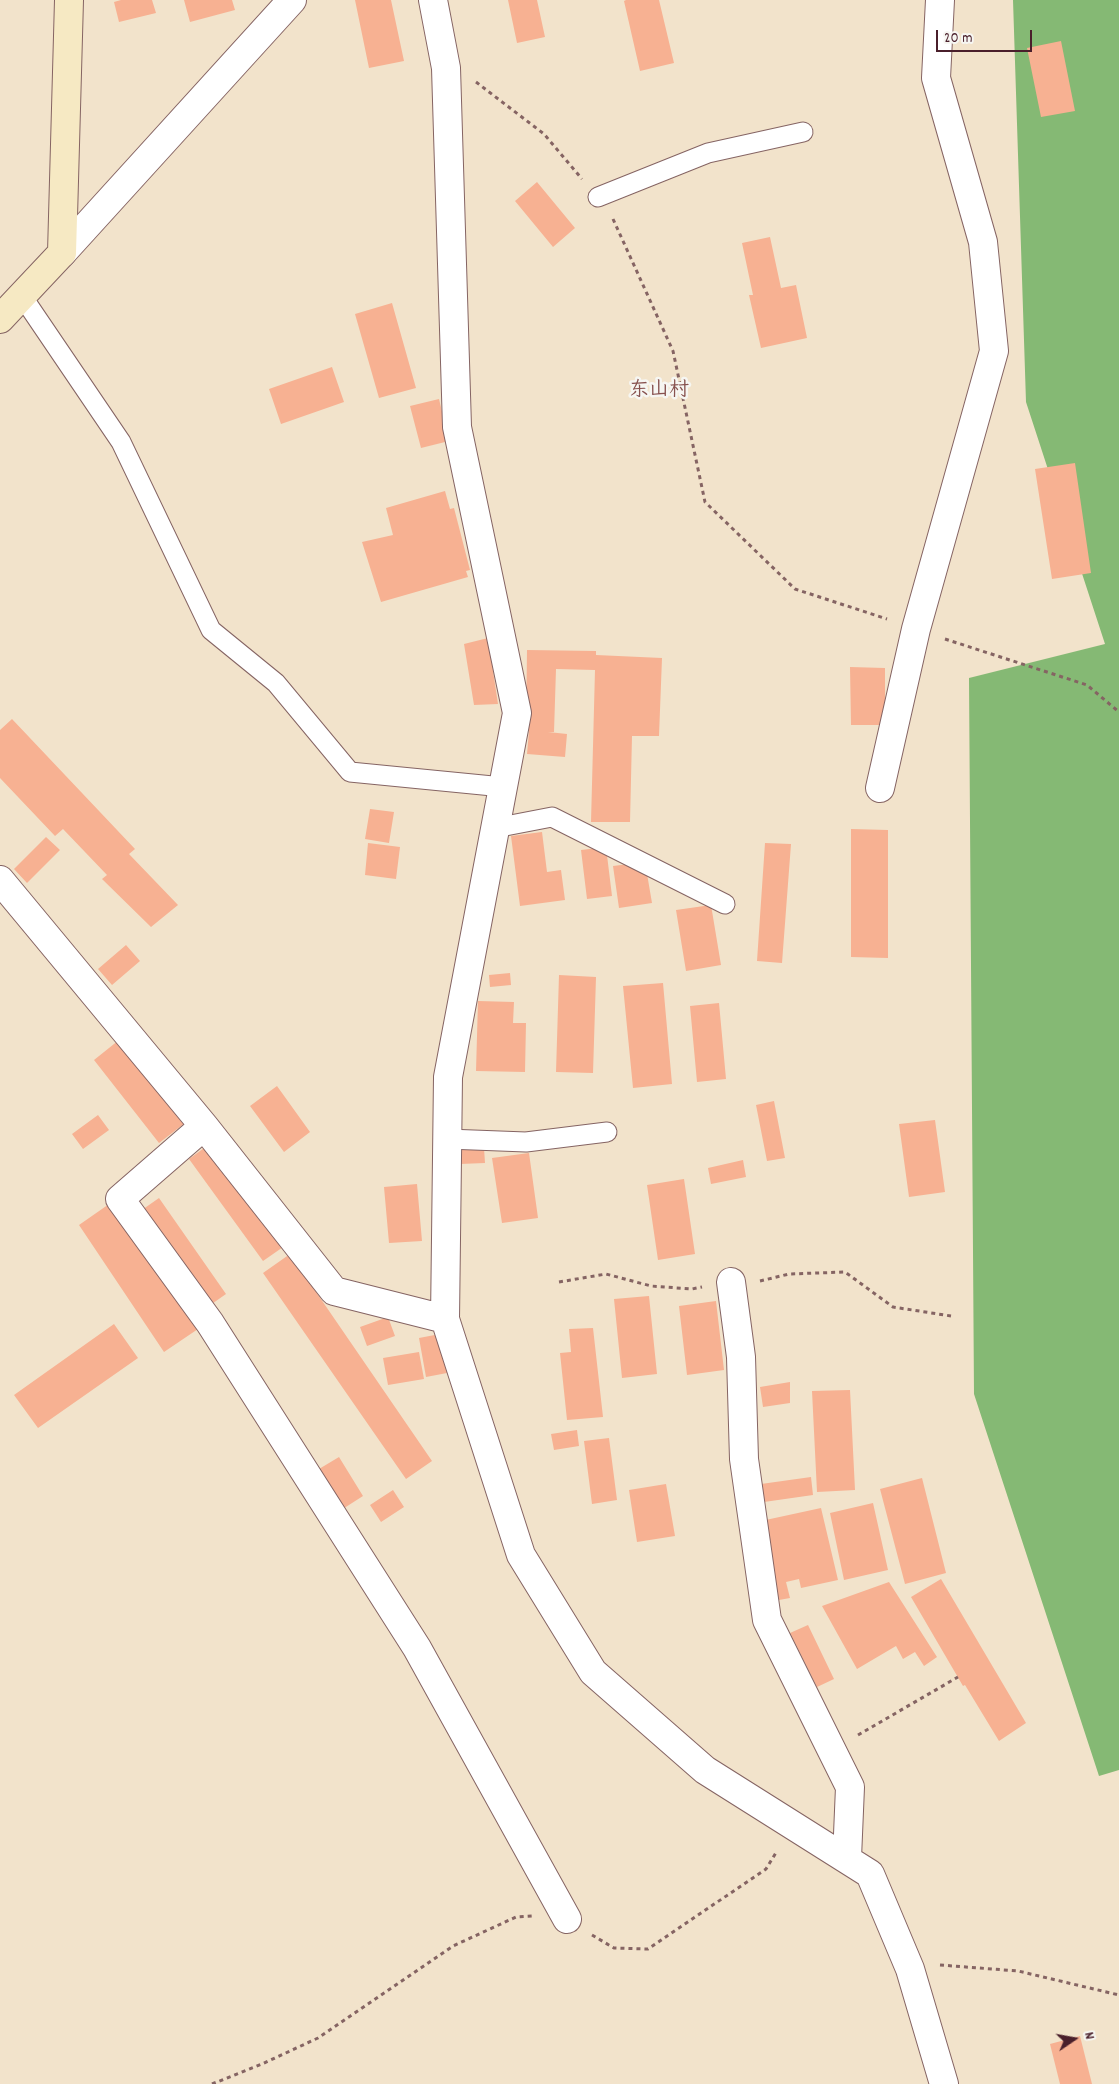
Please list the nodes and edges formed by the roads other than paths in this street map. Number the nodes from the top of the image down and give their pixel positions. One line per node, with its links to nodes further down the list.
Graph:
1 (69, 0): 7 (street)
2 (292, 0): 7 (street)
3 (433, 0): 10 (street)
4 (940, 0): 11 (street)
5 (803, 132): 6 (lane)
6 (598, 197)
7 (62, 254): 8 (street)
8 (22, 296): 9 (street); 10 (lane)
9 (0, 319)
10 (503, 787): 12 (street)
11 (880, 788)
12 (495, 828): 14 (lane); 17 (street)
13 (0, 880): 15 (street)
14 (725, 904)
15 (204, 1126): 19 (street); 21 (street)
16 (607, 1132): 17 (lane)
17 (447, 1139): 19 (street)
18 (731, 1282): 20 (street)
19 (445, 1319): 20 (street)
20 (848, 1858): 22 (street)
21 (568, 1919)
22 (944, 2084)

